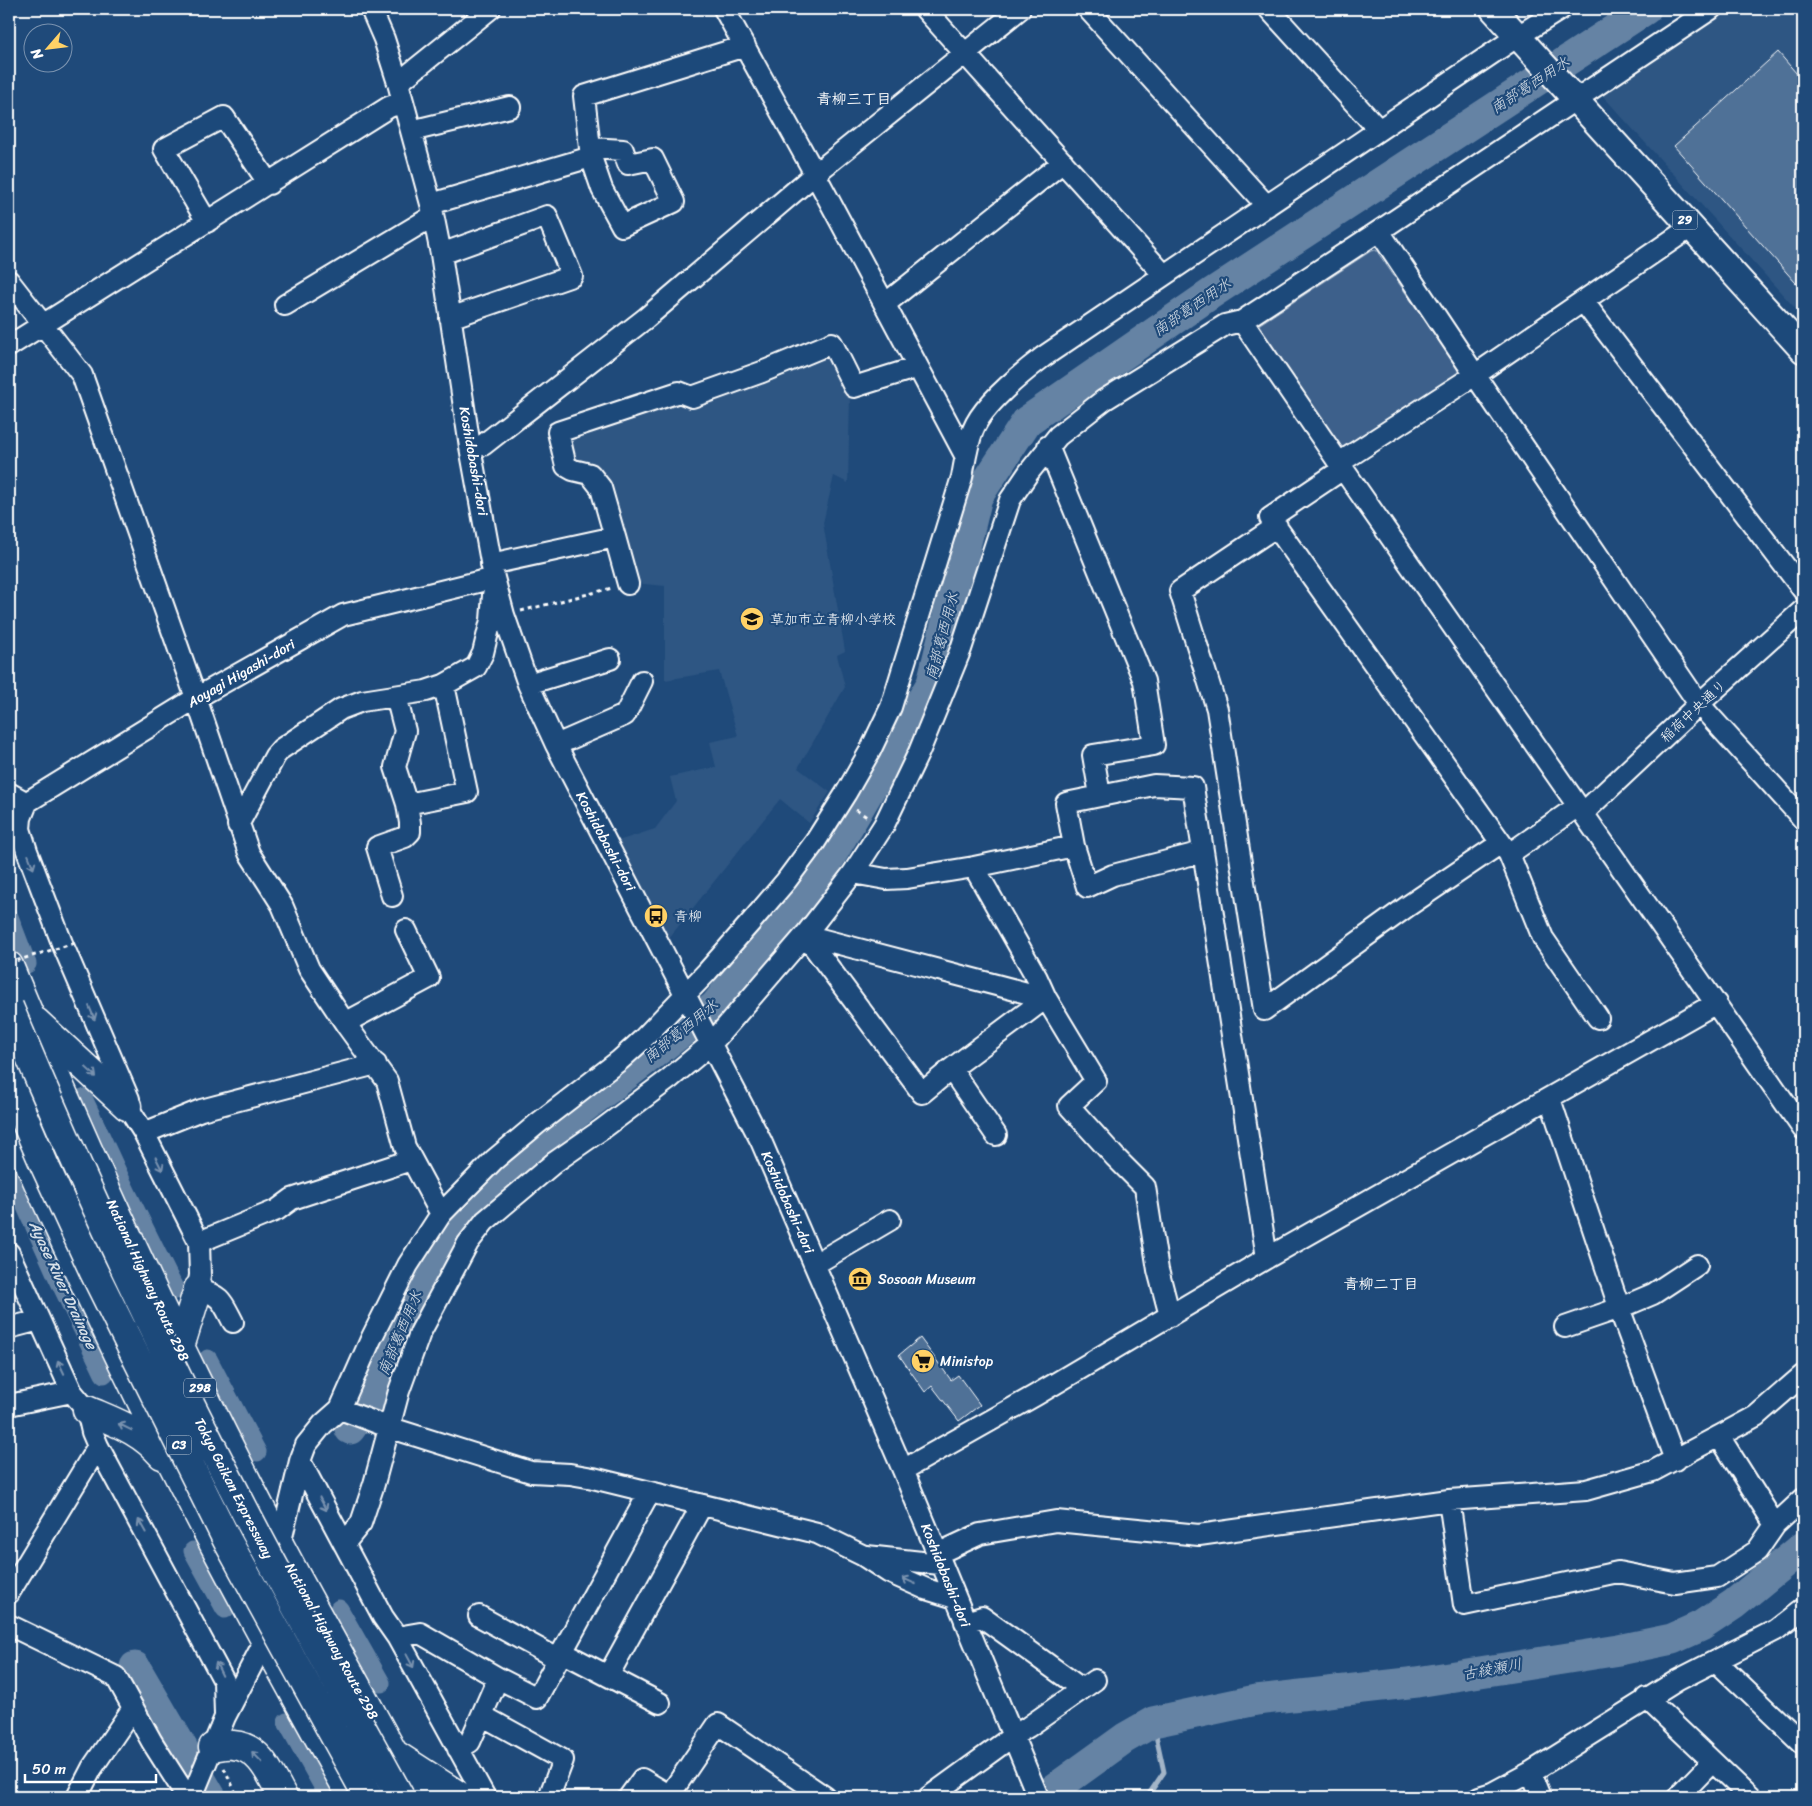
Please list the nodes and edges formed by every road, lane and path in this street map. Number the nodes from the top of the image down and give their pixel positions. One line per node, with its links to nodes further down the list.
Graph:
1 (371, 9): 14 (street, Koshidobashi-dori)
2 (490, 9): 14 (street)
3 (724, 9): 12 (street)
4 (925, 9): 13 (street)
5 (1020, 9): 13 (street)
6 (1088, 9): 23 (street)
7 (1269, 9): 17 (street)
8 (1493, 9): 11 (main road, 29)
9 (1561, 9): 11 (street)
10 (1711, 9): 15 (street)
11 (1521, 40): 15 (main road, 29); 17 (street)
12 (745, 46): 19 (street); 21 (street)
13 (966, 53): 20 (street); 21 (street)
14 (401, 92): 18 (street, Koshidobashi-dori); 22 (street)
15 (1571, 95): 26 (main road, 29); 27 (street)
16 (510, 107): 18 (street)
17 (1379, 130): 23 (street)
18 (411, 132): 24 (street, Koshidobashi-dori)
19 (591, 152): 19 (street); 24 (street)
20 (1063, 162): 29 (street); 32 (street)
21 (815, 174): 32 (street); 42 (street)
22 (269, 184): 25 (street); 25 (street)
23 (1267, 206): 29 (street)
24 (432, 210): 28 (street, Koshidobashi-dori); 33 (street)
25 (207, 222): 36 (street)
26 (1691, 228): 31 (street); 38 (main road, 29)
27 (1379, 232): 35 (street); 40 (street)
28 (441, 254): 34 (street, Koshidobashi-dori); 34 (street)
29 (1164, 276): 43 (street)
30 (9, 281): 36 (street)
31 (1583, 301): 40 (street); 49 (street)
32 (886, 304): 39 (street)
33 (285, 306)
34 (450, 318): 42 (street, Koshidobashi-dori)
35 (1242, 321): 41 (street); 44 (street)
36 (43, 326): 37 (street); 57 (street)
37 (9, 346)
38 (1803, 350)
39 (918, 366): 43 (street); 46 (street)
40 (1475, 376): 44 (street); 58 (street)
41 (1048, 446): 61 (street); 74 (street)
42 (470, 447): 47 (street, Koshidobashi-dori)
43 (965, 455): 80 (street)
44 (1341, 466): 45 (street); 65 (street)
45 (1276, 526): 71 (street); 71 (street, 稲荷中央通り)
46 (615, 537): 47 (street, Aoyagi Higashi-dori); 48 (street)
47 (492, 571): 51 (street, Koshidobashi-dori); 55 (street); 57 (street, Aoyagi Higashi-dori)
48 (628, 584): 51 (path)
49 (1803, 590)
50 (1803, 610): 58 (street, 稲荷中央通り)
51 (504, 615): 54 (street, Koshidobashi-dori)
52 (610, 659): 54 (street)
53 (642, 681): 59 (street)
54 (528, 684): 59 (street, Koshidobashi-dori)
55 (444, 685): 56 (street); 63 (street)
56 (396, 696): 63 (street); 69 (street)
57 (196, 698): 62 (street, Aoyagi Higashi-dori); 69 (street)
58 (1699, 704): 65 (street, 稲荷中央通り); 67 (street)
59 (556, 745): 80 (street, Koshidobashi-dori)
60 (9, 793): 62 (street)
61 (1100, 796): 70 (street); 72 (street)
62 (27, 802): 66 (street, Aoyagi Higashi-dori); 91 (street, one-way to 91)
63 (407, 804): 75 (street)
64 (851, 807): 68 (path)
65 (1581, 810): 71 (street, 稲荷中央通り); 82 (street)
66 (9, 814)
67 (1803, 819)
68 (875, 822)
69 (238, 825): 85 (street)
70 (1074, 846): 72 (street); 73 (street)
71 (1505, 849): 84 (street)
72 (1202, 852): 101 (street)
73 (974, 867): 74 (street); 81 (street)
74 (854, 873): 77 (street)
75 (392, 896)
76 (406, 930): 85 (street)
77 (805, 935): 81 (street); 86 (street); 88 (street)
78 (78, 942): 79 (path, bridge)
79 (9, 964): 83 (highway, National Highway Route 298 / 298)
80 (687, 997): 86 (street, Koshidobashi-dori); 97 (street)
81 (1046, 998): 88 (street); 106 (street)
82 (1716, 1003): 90 (street); 93 (street)
83 (19, 1011): 91 (highway, one-way to 91); 111 (highway, National Highway Route 298 / 298); 164 (highway, Tokyo Gaikan Expressway / C3, bridge)
84 (1598, 1018)
85 (346, 1026): 87 (street)
86 (710, 1039): 102 (street, Koshidobashi-dori); 116 (street)
87 (376, 1064): 94 (street); 96 (street)
88 (951, 1069): 95 (street)
89 (9, 1083): 163 (highway, Tokyo Gaikan Expressway / C3, bridge)
90 (1550, 1099): 101 (street); 105 (street)
91 (127, 1106): 94 (street)
92 (9, 1118): 121 (highway)
93 (1803, 1129)
94 (144, 1133): 99 (street, one-way to 99)
95 (996, 1135)
96 (411, 1160): 97 (street); 99 (street)
97 (441, 1214): 115 (street)
98 (890, 1220): 102 (street)
99 (199, 1242): 104 (street)
100 (9, 1253): 107 (street)
101 (1268, 1258): 106 (street)
102 (815, 1264): 122 (street, Koshidobashi-dori)
103 (1696, 1264): 105 (street)
104 (198, 1289): 108 (street); 111 (highway)
105 (1620, 1308): 109 (street); 119 (street)
106 (1170, 1316): 122 (street)
107 (39, 1320): 110 (street); 113 (street, one-way to 107)
108 (233, 1322)
109 (1566, 1327)
110 (9, 1328)
111 (180, 1347): 129 (highway, National Highway Route 298 / 298)
112 (1803, 1375): 117 (street)
113 (80, 1401): 114 (street); 118 (street); 121 (highway, one-way to 113)
114 (9, 1405)
115 (340, 1409): 116 (street); 120 (street)
116 (388, 1427): 123 (street); 128 (street)
117 (1719, 1436): 119 (street); 127 (street)
118 (98, 1446): 132 (street); 148 (street, one-way to 118)
119 (1675, 1460): 125 (street)
120 (300, 1461): 128 (street, one-way to 128); 129 (street)
121 (175, 1469): 139 (highway)
122 (903, 1470): 131 (street, Koshidobashi-dori)
123 (649, 1493): 126 (street); 140 (street)
124 (1803, 1499): 127 (street)
125 (1449, 1500): 127 (street); 131 (street)
126 (702, 1505): 130 (street); 142 (street)
127 (1778, 1522)
128 (344, 1544): 138 (street)
129 (280, 1545): 139 (street); 152 (highway, National Highway Route 298 / 298)
130 (862, 1555): 131 (street); 133 (street, one-way to 130)
131 (938, 1559): 133 (street, Koshidobashi-dori)
132 (9, 1592)
133 (955, 1598): 136 (street, Koshidobashi-dori)
134 (479, 1616): 140 (street)
135 (1800, 1617): 141 (street)
136 (965, 1622): 149 (street, Koshidobashi-dori); 149 (street)
137 (9, 1625): 146 (street)
138 (396, 1637): 143 (street); 151 (street, one-way to 151)
139 (265, 1640): 148 (street); 162 (highway)
140 (560, 1656): 142 (street); 143 (street)
141 (1716, 1661): 144 (street); 150 (street)
142 (608, 1676): 145 (street)
143 (498, 1678): 147 (street)
144 (1646, 1698): 154 (street); 155 (street)
145 (660, 1703)
146 (133, 1708): 157 (street); 158 (street)
147 (483, 1716): 151 (street); 168 (street)
148 (225, 1717): 153 (street)
149 (1013, 1736): 171 (street); 172 (street, Koshidobashi-dori)
150 (1803, 1744)
151 (458, 1749): 167 (street)
152 (393, 1752): 165 (highway, National Highway Route 298 / 298); 166 (highway)
153 (215, 1756): 159 (street); 160 (path); 161 (highway, one-way to 153)
154 (1712, 1762): 175 (street); 176 (street)
155 (1531, 1772): 173 (street); 174 (street)
156 (671, 1796): 169 (street); 170 (street)
157 (77, 1797)
158 (187, 1797)
159 (192, 1797)
160 (238, 1797)
161 (283, 1797)
162 (352, 1797)
163 (368, 1797)
164 (400, 1797)
165 (417, 1797)
166 (460, 1797)
167 (485, 1797)
168 (550, 1797)
169 (629, 1797)
170 (825, 1797)
171 (929, 1797)
172 (1038, 1797)
173 (1479, 1797)
174 (1541, 1797)
175 (1678, 1797)
176 (1750, 1797)

